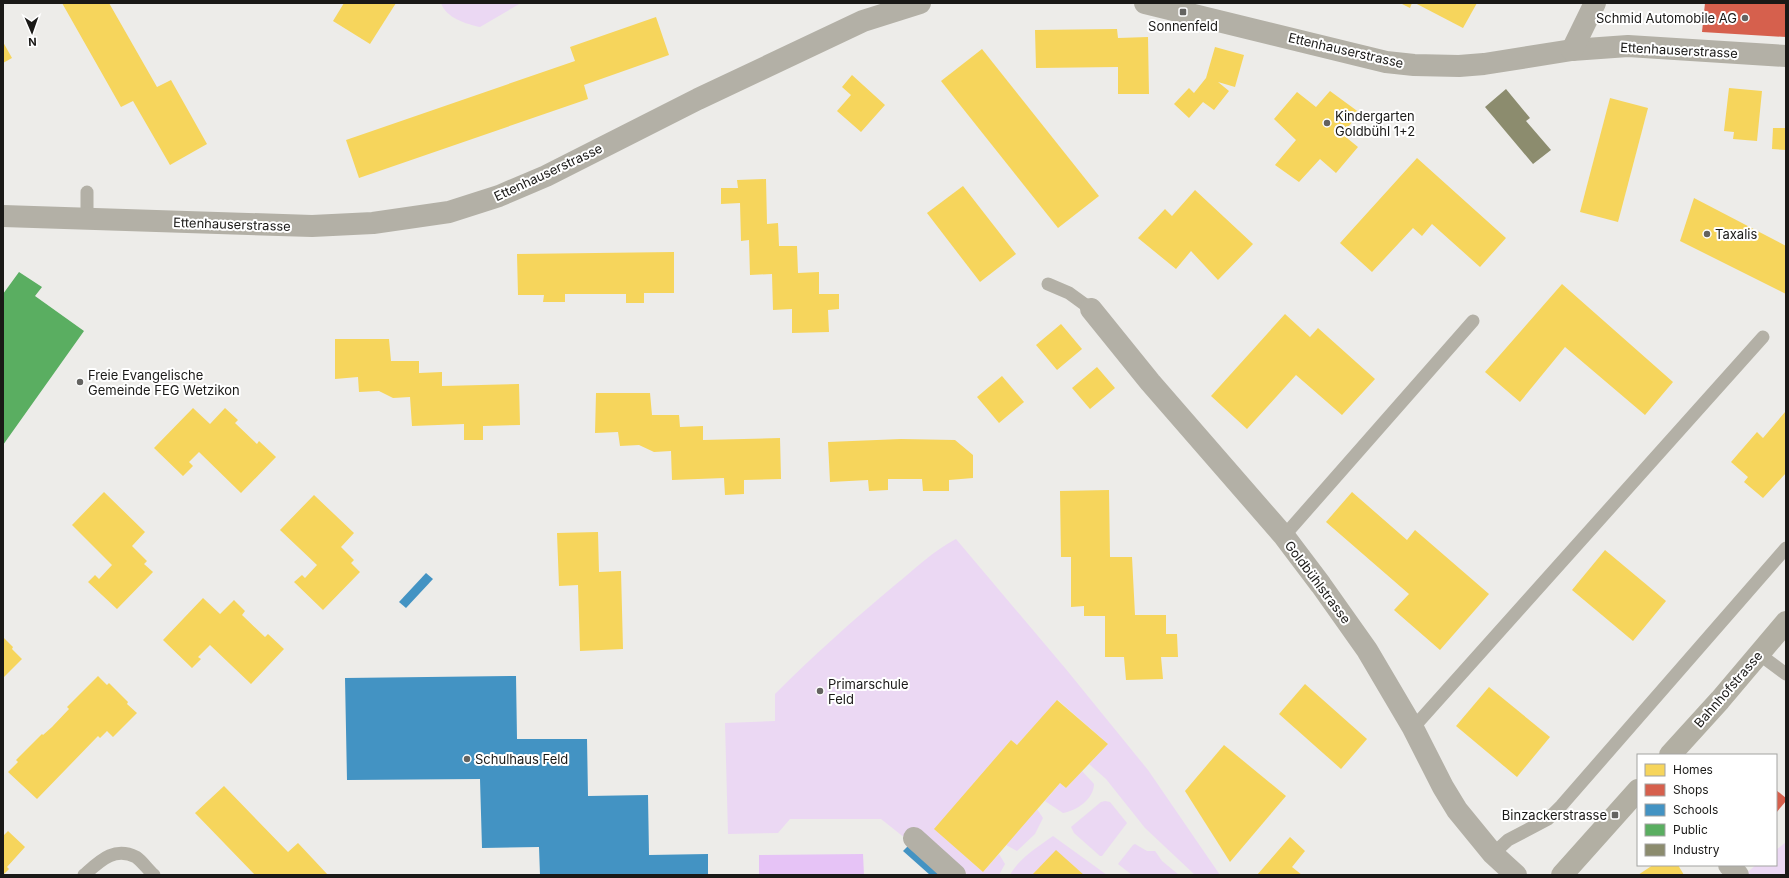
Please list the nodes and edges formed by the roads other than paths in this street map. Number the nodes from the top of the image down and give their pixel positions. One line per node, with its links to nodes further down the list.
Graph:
1 (920, 3): 8 (street, Ettenhauserstrasse)
2 (1145, 3): 4 (street, Ettenhauserstrasse)
3 (1595, 3): 4 (street)
4 (1572, 50): 5 (street, Ettenhauserstrasse)
5 (1786, 56)
6 (87, 192): 8 (lane)
7 (3, 216): 8 (street, Ettenhauserstrasse)
8 (87, 220)
9 (1048, 284): 10 (lane)
10 (1091, 309): 13 (street, Goldbühlstrasse)
11 (1473, 321): 13 (lane)
12 (1763, 338): 18 (lane)
13 (1284, 536): 18 (street, Goldbühlstrasse)
14 (1786, 548): 22 (lane)
15 (1786, 622): 16 (main road, Bahnhofstrasse)
16 (1759, 654): 17 (lane); 19 (main road, Bahnhofstrasse)
17 (1786, 674)
18 (1413, 728): 22 (street, Goldbühlstrasse)
19 (1671, 754)
20 (1637, 791): 28 (main road)
21 (914, 838): 26 (street)
22 (1493, 854): 27 (street, Goldbühlstrasse)
23 (1730, 866): 29 (street)
24 (84, 875): 25 (lane)
25 (154, 875)
26 (956, 875)
27 (1516, 875)
28 (1562, 875)
29 (1738, 875)

